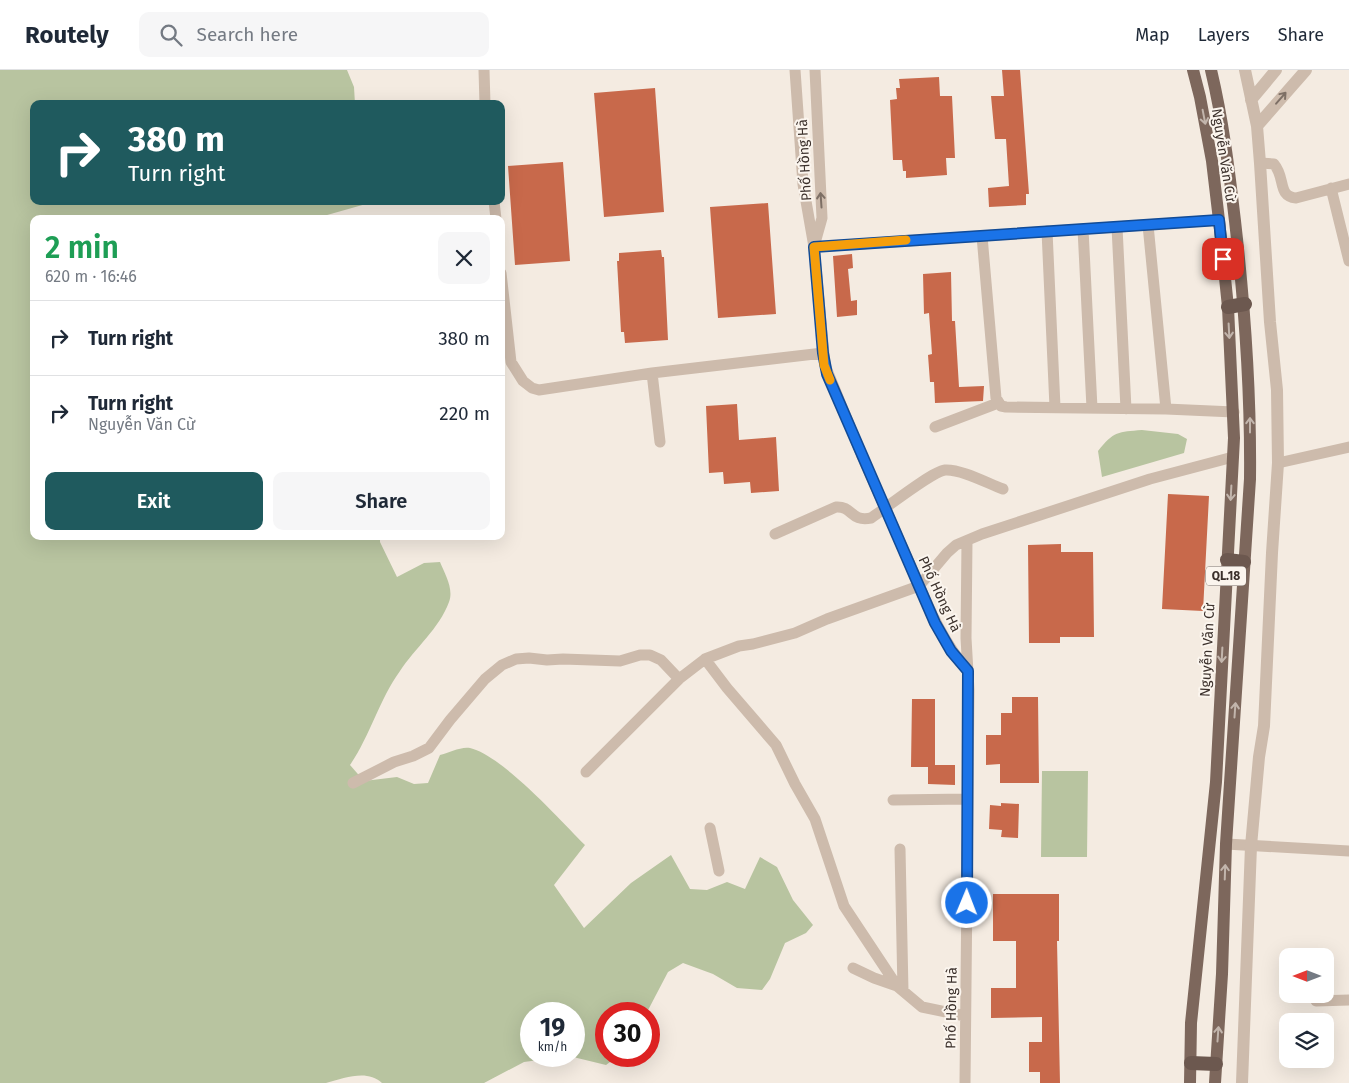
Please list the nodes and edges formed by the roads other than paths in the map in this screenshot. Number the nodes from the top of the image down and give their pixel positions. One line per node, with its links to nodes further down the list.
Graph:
1 (484, 70): 9 (street)
2 (795, 70): 21 (street, Phố Hồng Hà)
3 (815, 70): 21 (street, Phố Hồng Hà, one-way to 3)
4 (1193, 70): 15 (main road, Nguyễn Văn Cừ / QL.18, one-way to 15)
5 (1211, 70): 23 (main road, Nguyễn Văn Cừ / QL.18)
6 (1245, 70): 10 (street)
7 (1276, 70): 10 (street)
8 (1306, 70): 11 (street, one-way to 8)
9 (485, 100)
10 (1251, 100): 11 (street)
11 (1256, 126): 12 (street)
12 (1260, 163): 14 (street); 38 (street)
13 (1349, 184): 14 (street)
14 (1331, 188): 22 (street)
15 (1219, 220): 16 (street); 24 (main road, Nguyễn Văn Cừ / QL.18)
16 (1148, 225): 17 (street); 32 (street)
17 (1117, 227): 18 (street); 31 (street)
18 (1083, 229): 19 (street); 30 (street)
19 (1046, 231): 20 (street); 29 (street)
20 (982, 236): 21 (street); 28 (street)
21 (814, 247): 26 (street, Phố Hồng Hà)
22 (1349, 261)
23 (1245, 304): 24 (highway); 43 (main road, Nguyễn Văn Cừ / QL.18, one-way to 23)
24 (1228, 306): 33 (main road, Nguyễn Văn Cừ / QL.18, one-way to 33)
25 (505, 309): 27 (street)
26 (823, 353): 27 (street); 44 (street, Phố Hồng Hà, bridge)
27 (652, 373): 35 (street)
28 (998, 403): 29 (street); 34 (street)
29 (1056, 407): 30 (street)
30 (1092, 408): 31 (street)
31 (1126, 409): 32 (street)
32 (1166, 409): 33 (street)
33 (1234, 412): 37 (main road, Nguyễn Văn Cừ / QL.18)
34 (935, 427)
35 (660, 442)
36 (1349, 447): 38 (street)
37 (1233, 457): 41 (street); 42 (main road, Nguyễn Văn Cừ / QL.18, one-way to 42)
38 (1278, 463): 54 (street)
39 (1003, 490): 40 (street)
40 (775, 534)
41 (967, 541): 44 (street); 46 (street)
42 (1227, 560): 43 (highway); 63 (main road, Nguyễn Văn Cừ / QL.18, one-way to 63)
43 (1244, 562): 53 (main road, Nguyễn Văn Cừ / QL.18, one-way to 43)
44 (919, 586): 45 (street); 46 (street, Phố Hồng Hà)
45 (705, 658): 47 (street); 59 (street)
46 (968, 671): 50 (street, Phố Hồng Hà)
47 (679, 678): 48 (street); 49 (street)
48 (586, 772)
49 (353, 783)
50 (967, 799): 51 (street); 62 (street, Phố Hồng Hà)
51 (892, 800)
52 (710, 828): 57 (street)
53 (1226, 844): 54 (street); 64 (main road, Nguyễn Văn Cừ / QL.18, one-way to 53)
54 (1251, 846): 56 (street); 68 (street)
55 (900, 849): 59 (street)
56 (1349, 851)
57 (719, 872)
58 (853, 968): 59 (street)
59 (900, 989): 62 (street)
60 (1334, 1000): 61 (street)
61 (1349, 1000)
62 (966, 1016): 65 (street, Phố Hồng Hà)
63 (1191, 1063): 64 (highway); 66 (main road, Nguyễn Văn Cừ / QL.18)
64 (1216, 1064): 67 (main road, Nguyễn Văn Cừ / QL.18)
65 (965, 1083)
66 (1190, 1083)
67 (1215, 1083)
68 (1242, 1083)

